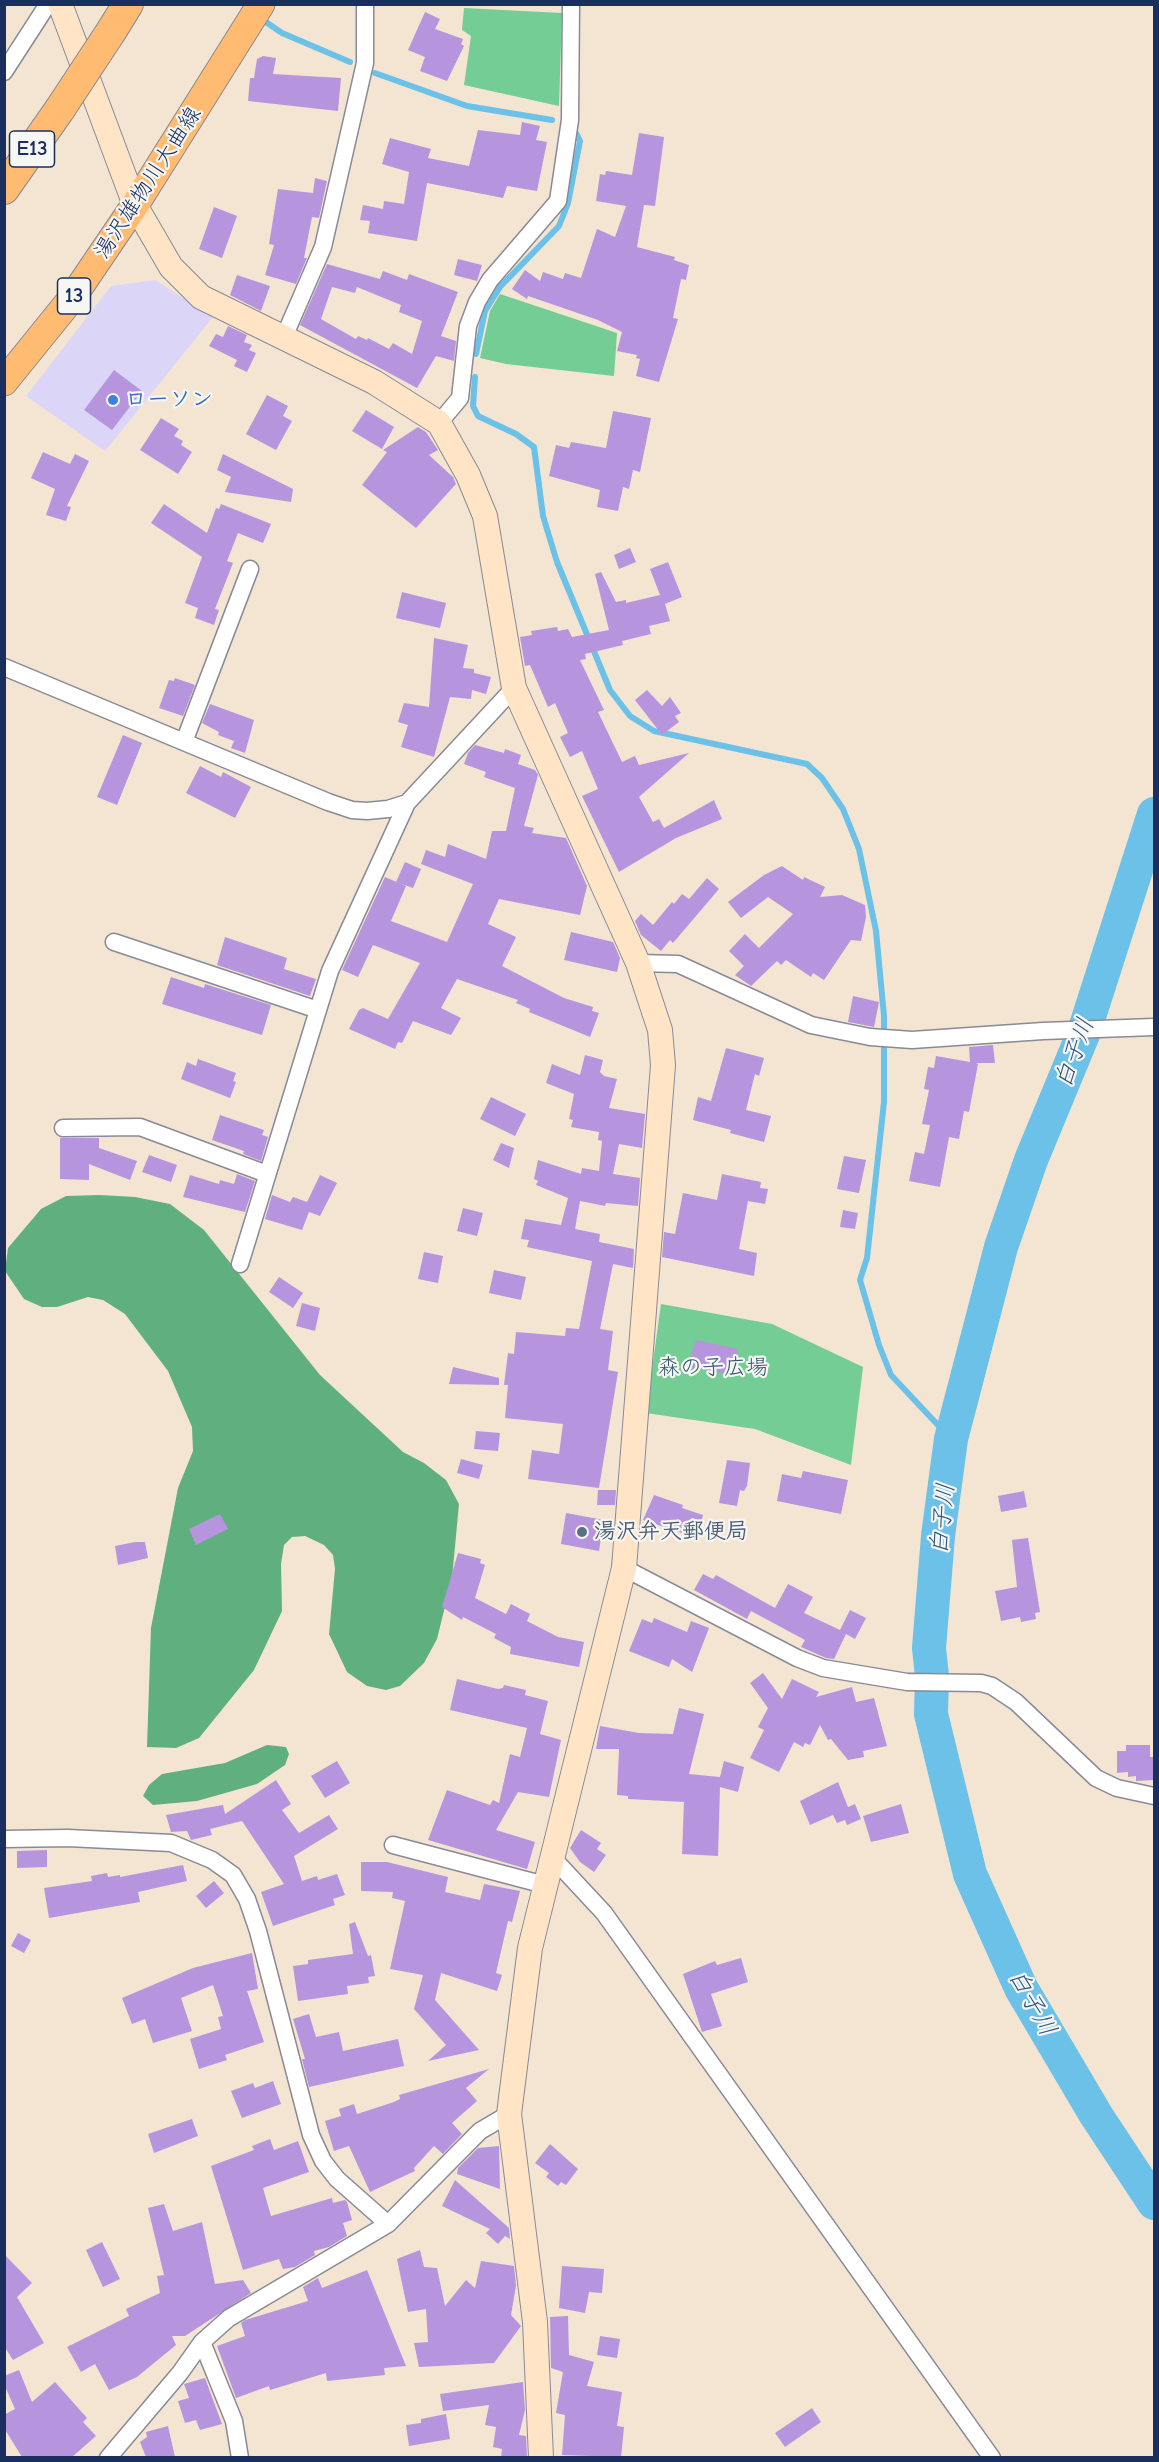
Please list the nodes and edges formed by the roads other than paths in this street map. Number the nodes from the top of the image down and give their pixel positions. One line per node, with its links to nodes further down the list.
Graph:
1 (48, 4): 7 (street)
2 (60, 4): 9 (street)
3 (128, 4): 8 (highway, E13, bridge)
4 (261, 4): 9 (main road, 湯沢雄物川大曲線 / 13)
5 (366, 4): 10 (street)
6 (571, 4): 12 (street)
7 (4, 72)
8 (4, 189)
9 (135, 205): 10 (street); 11 (main road, 湯沢雄物川大曲線 / 13)
10 (284, 337): 12 (street)
11 (4, 382)
12 (439, 423): 15 (street)
13 (250, 569): 16 (street)
14 (4, 667): 16 (street)
15 (514, 688): 17 (street); 19 (street)
16 (184, 742): 17 (street)
17 (407, 803): 20 (street)
18 (114, 942): 20 (street)
19 (638, 963): 21 (street); 25 (street)
20 (318, 1010): 23 (street)
21 (1155, 1027)
22 (63, 1128): 23 (street)
23 (267, 1174): 24 (street)
24 (240, 1264)
25 (624, 1568): 26 (street); 29 (street)
26 (1155, 1796)
27 (4, 1839): 32 (street)
28 (393, 1845): 30 (street)
29 (551, 1856): 30 (street); 37 (street)
30 (545, 1885): 31 (street)
31 (509, 2114): 32 (street); 36 (street)
32 (388, 2224): 33 (street)
33 (202, 2342): 34 (street); 35 (street)
34 (108, 2457)
35 (240, 2457)
36 (541, 2457)
37 (992, 2457)

